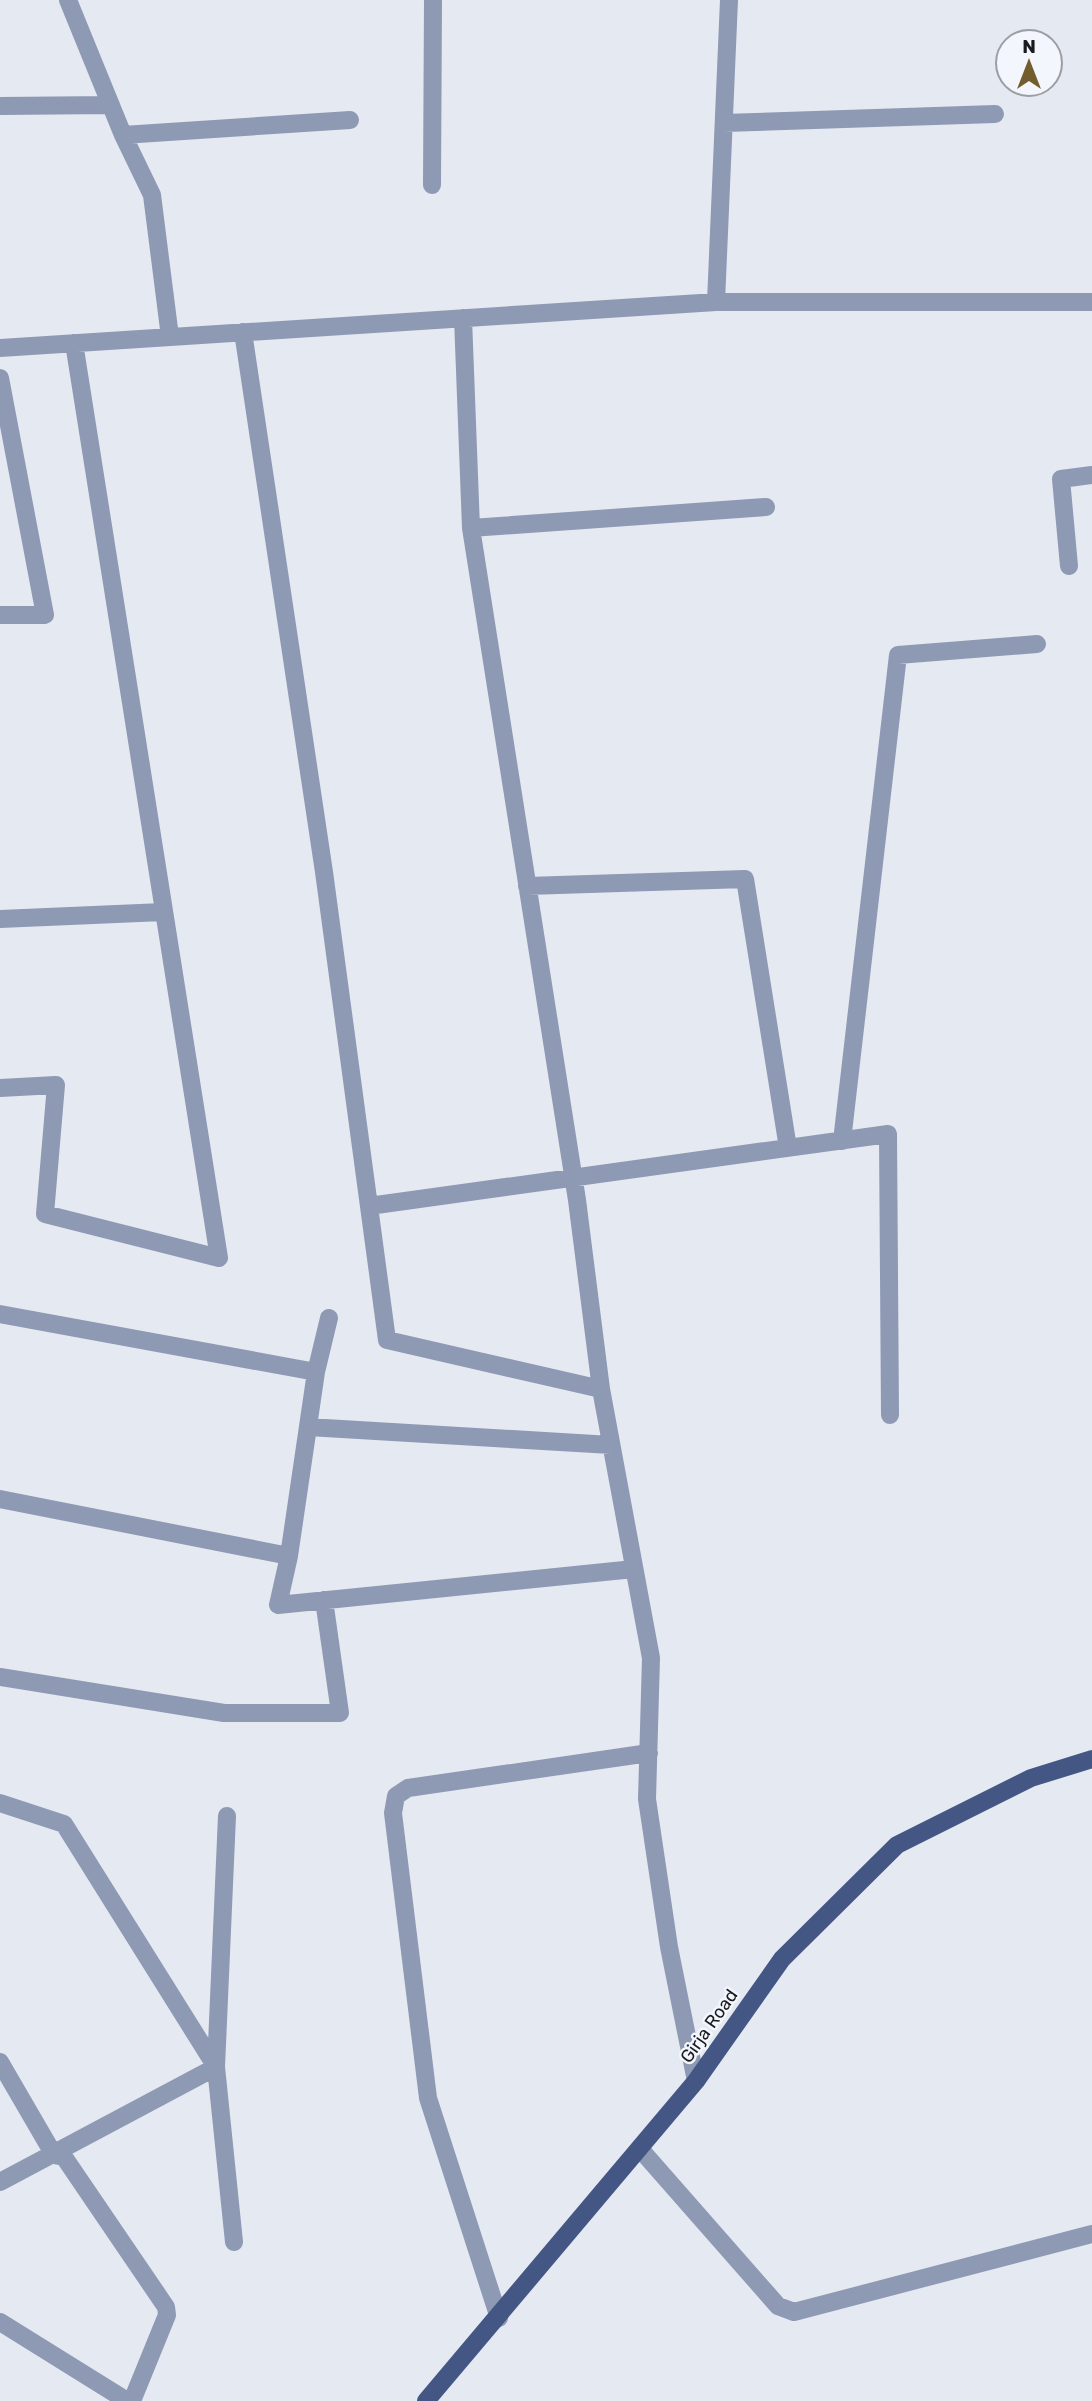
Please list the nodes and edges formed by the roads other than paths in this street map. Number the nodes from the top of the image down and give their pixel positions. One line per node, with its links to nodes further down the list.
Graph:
1 (68, 0): 5 (street)
2 (433, 0): 10 (street)
3 (729, 0): 8 (street)
4 (0, 106): 5 (street)
5 (111, 106): 9 (street)
6 (995, 114): 8 (street)
7 (350, 120): 9 (street)
8 (724, 123): 11 (street)
9 (123, 135): 15 (street)
10 (432, 185)
11 (716, 302): 12 (street); 13 (street)
12 (1092, 302)
13 (463, 318): 14 (street); 21 (street)
14 (243, 332): 15 (street); 32 (street)
15 (170, 337): 16 (street)
16 (74, 343): 17 (street); 26 (street)
17 (0, 348)
18 (0, 378): 23 (street)
19 (1092, 475): 22 (street)
20 (766, 507): 21 (street)
21 (471, 528): 25 (street)
22 (1069, 566)
23 (0, 615)
24 (1037, 644): 29 (street)
25 (527, 886): 30 (street); 31 (street)
26 (163, 912): 27 (street); 28 (street)
27 (0, 919)
28 (0, 1088)
29 (842, 1141): 30 (street); 37 (street)
30 (788, 1148): 31 (street)
31 (573, 1178): 32 (street); 36 (street)
32 (369, 1206): 36 (street)
33 (0, 1314): 35 (street)
34 (329, 1318): 35 (street)
35 (316, 1372): 38 (street)
36 (601, 1389): 39 (street)
37 (891, 1415)
38 (308, 1427): 39 (street); 41 (street)
39 (611, 1445): 42 (street)
40 (0, 1499): 41 (street)
41 (289, 1556): 43 (street)
42 (634, 1569): 43 (street); 45 (street)
43 (324, 1601): 44 (street)
44 (0, 1677)
45 (649, 1753): 51 (street); 57 (street)
46 (1092, 1759): 51 (main road, Girja Road)
47 (0, 1803): 50 (street)
48 (227, 1816): 50 (street)
49 (0, 2062): 53 (street)
50 (216, 2067): 53 (street); 56 (street)
51 (696, 2081): 52 (main road, Girja Road)
52 (641, 2150): 55 (street); 57 (main road, Girja Road)
53 (54, 2155): 54 (street); 59 (street)
54 (0, 2182)
55 (1092, 2234)
56 (234, 2242)
57 (499, 2318): 60 (main road, Girja Road)
58 (0, 2322): 59 (street)
59 (130, 2401)
60 (426, 2401)

